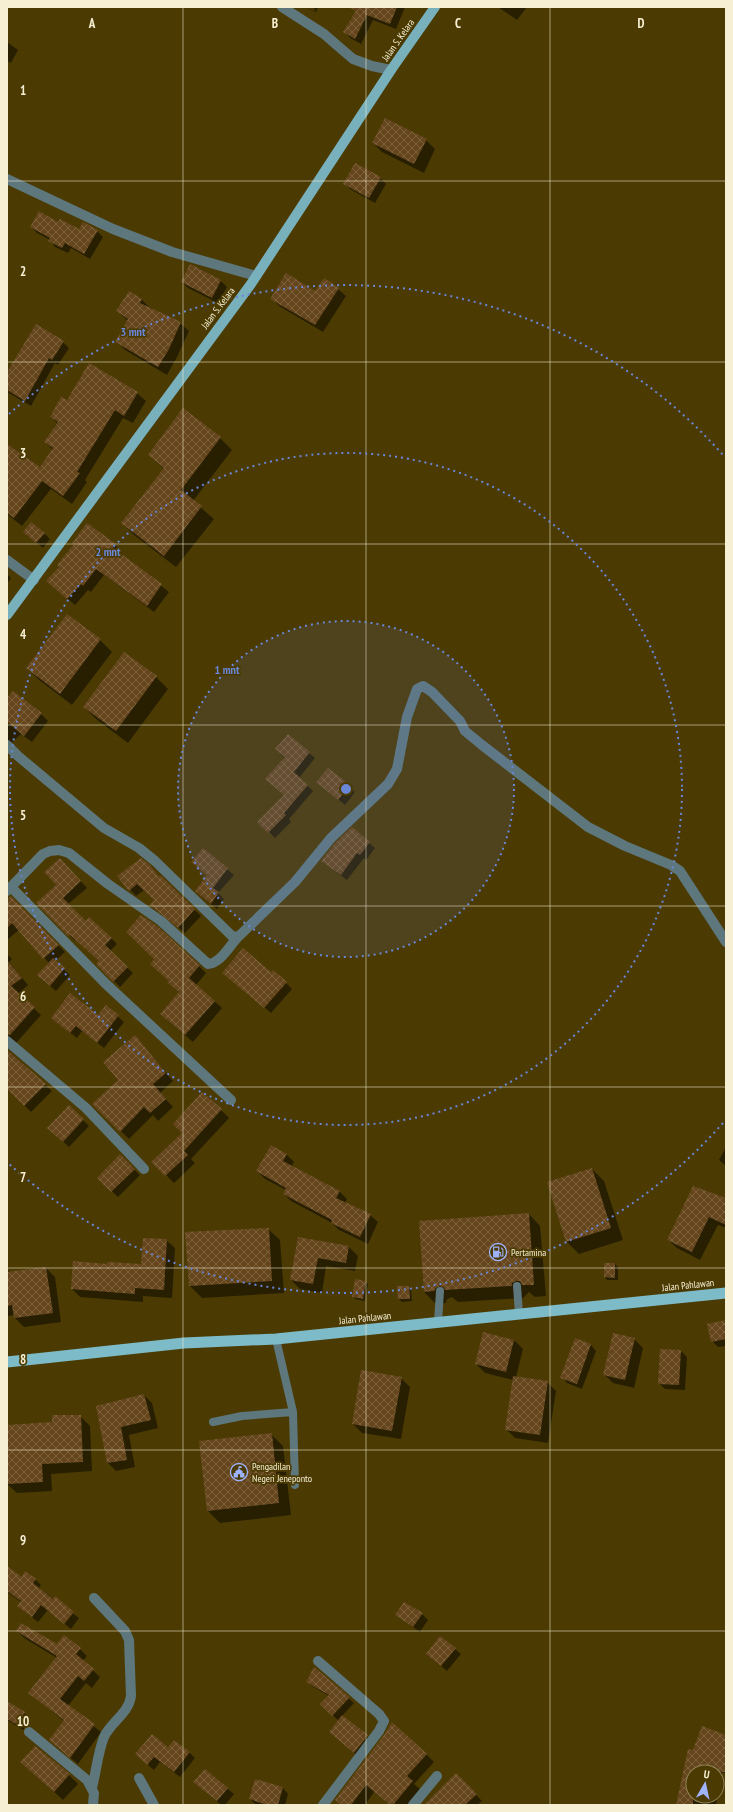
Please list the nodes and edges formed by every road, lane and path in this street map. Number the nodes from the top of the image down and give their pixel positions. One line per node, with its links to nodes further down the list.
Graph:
1 (282, 7): 3 (street)
2 (435, 7): 3 (main road, Jalan S. Kelara)
3 (391, 70): 5 (main road, Jalan S. Kelara)
4 (7, 179): 5 (street)
5 (256, 276): 7 (main road, Jalan S. Kelara)
6 (7, 560): 7 (street)
7 (34, 580): 8 (main road, Jalan S. Kelara)
8 (7, 616)
9 (7, 745): 11 (street)
10 (9, 889): 11 (street); 14 (street)
11 (238, 937): 12 (street)
12 (726, 942)
13 (7, 1041): 15 (street)
14 (231, 1100)
15 (144, 1169)
16 (517, 1286): 19 (lane)
17 (440, 1291): 20 (lane)
18 (726, 1293): 19 (highway, Jalan Pahlawan)
19 (519, 1314): 20 (highway, Jalan Pahlawan)
20 (438, 1322): 21 (highway, Jalan Pahlawan)
21 (276, 1339): 22 (highway, Jalan Pahlawan); 23 (lane)
22 (7, 1362)
23 (293, 1412): 24 (lane); 25 (lane)
24 (213, 1422)
25 (294, 1485)
26 (94, 1598): 31 (street)
27 (318, 1661): 34 (street)
28 (29, 1732): 31 (street)
29 (437, 1776): 35 (street)
30 (139, 1778): 33 (street)
31 (92, 1788): 32 (street)
32 (94, 1805)
33 (154, 1805)
34 (323, 1805)
35 (413, 1805)

